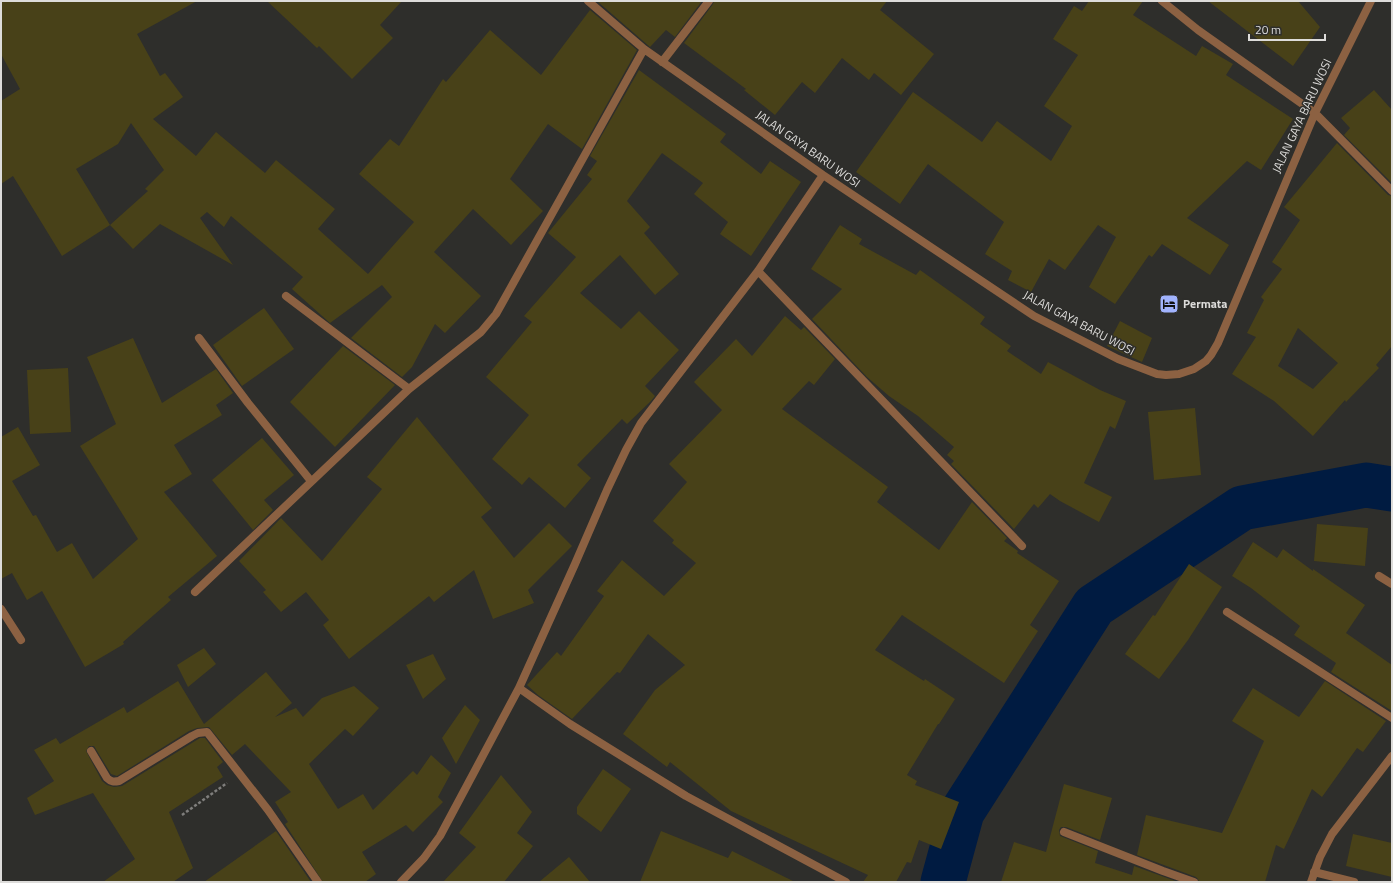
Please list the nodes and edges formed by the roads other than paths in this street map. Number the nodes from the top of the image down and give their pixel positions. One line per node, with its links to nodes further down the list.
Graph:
1 (588, 1): 5 (street, JALAN GAYA BARU WOSI)
2 (709, 1): 6 (street)
3 (1162, 1): 7 (street)
4 (1371, 1): 7 (street, JALAN GAYA BARU WOSI)
5 (644, 49): 6 (street, JALAN GAYA BARU WOSI); 13 (street)
6 (662, 62): 8 (street, JALAN GAYA BARU WOSI)
7 (1315, 113): 8 (street, JALAN GAYA BARU WOSI); 9 (street)
8 (823, 175): 10 (street)
9 (1392, 191)
10 (758, 270): 15 (street); 22 (street)
11 (286, 296): 13 (street)
12 (199, 338): 14 (street)
13 (409, 389): 14 (street)
14 (311, 481): 18 (street)
15 (1022, 546)
16 (1379, 576): 17 (street)
17 (1392, 584)
18 (195, 592)
19 (1, 609): 21 (street)
20 (1227, 612): 23 (street)
21 (21, 640)
22 (520, 688): 29 (street); 30 (street)
23 (1392, 718)
24 (91, 751): 28 (street)
25 (1392, 756): 27 (street)
26 (1064, 832): 31 (street)
27 (1314, 872): 32 (street); 33 (street)
28 (318, 882)
29 (401, 882)
30 (846, 882)
31 (1194, 882)
32 (1311, 882)
33 (1354, 882)

